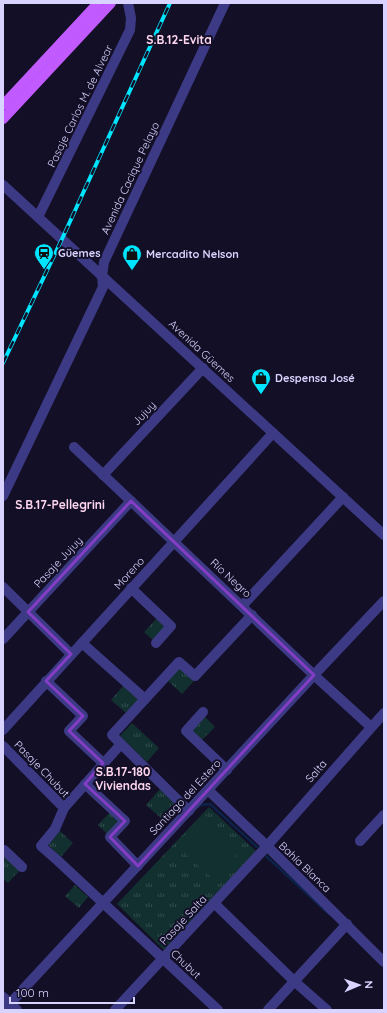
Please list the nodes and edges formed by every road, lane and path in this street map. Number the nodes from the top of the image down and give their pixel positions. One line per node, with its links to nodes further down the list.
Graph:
1 (98, 3): 5 (main road)
2 (110, 3): 6 (main road)
3 (128, 3): 8 (street, Pasaje Carlos M. de Alvear)
4 (225, 3): 9 (street, Avenida Cacique Pelayo)
5 (3, 106)
6 (3, 119)
7 (3, 185): 8 (street, Avenida Güemes)
8 (38, 217): 9 (street, Avenida Güemes)
9 (102, 276): 10 (street, Avenida Güemes); 14 (street, Avenida Cacique Pelayo)
10 (203, 368): 11 (street, Avenida Güemes); 13 (street, Jujuy)
11 (273, 433): 15 (street, Avenida Güemes); 18 (street, Moreno)
12 (74, 447): 13 (street, Río Negro)
13 (103, 475): 16 (street, Río Negro)
14 (3, 496)
15 (343, 497): 17 (street, Avenida Güemes); 22 (street)
16 (131, 501): 18 (street, Río Negro); 23 (street, Pasaje Jujuy)
17 (384, 535)
18 (174, 542): 20 (street, Moreno); 22 (street, Río Negro)
19 (3, 587): 23 (street)
20 (132, 588): 26 (street, Moreno); 27 (street)
21 (384, 601): 29 (street, Santiago del Estero)
22 (242, 606): 24 (street, Río Negro)
23 (28, 612): 25 (street, Pasaje Jujuy); 28 (street)
24 (252, 615): 29 (street, Río Negro); 31 (street)
25 (3, 639)
26 (82, 643): 28 (street, Moreno); 31 (street)
27 (156, 643)
28 (71, 654): 30 (street, Moreno)
29 (314, 675): 34 (street, Río Negro); 39 (street, Santiago del Estero)
30 (46, 681): 35 (street, Moreno); 38 (street)
31 (145, 699): 36 (street)
32 (203, 712): 39 (street)
33 (384, 713): 34 (street, Salta)
34 (371, 727): 46 (street, Salta)
35 (3, 730)
36 (121, 744): 38 (street); 43 (street)
37 (3, 746): 42 (street, Pasaje Chubut)
38 (104, 763): 40 (street)
39 (227, 770): 41 (street, Santiago del Estero)
40 (85, 784): 42 (street); 48 (street, Pasaje Chubut)
41 (208, 790): 43 (street, Santiago del Estero); 46 (street, Bahía Blanca)
42 (64, 808): 50 (street, Chubut)
43 (189, 811): 48 (street, Santiago del Estero)
44 (384, 815): 45 (street)
45 (360, 842)
46 (267, 846): 51 (street, Pasaje Salta); 52 (street, Bahía Blanca)
47 (3, 851): 49 (street)
48 (138, 866): 50 (street, Santiago del Estero)
49 (22, 867)
50 (103, 903): 53 (street, Chubut); 56 (street, Santiago del Estero)
51 (214, 903): 53 (street, Pasaje Salta); 55 (street)
52 (347, 924): 54 (street, Bahía Blanca); 55 (street)
53 (163, 959): 57 (street, Pasaje Salta); 58 (street, Chubut)
54 (384, 962)
55 (294, 981): 59 (street); 60 (street)
56 (9, 1005)
57 (115, 1010)
58 (218, 1010)
59 (268, 1010)
60 (326, 1010)

